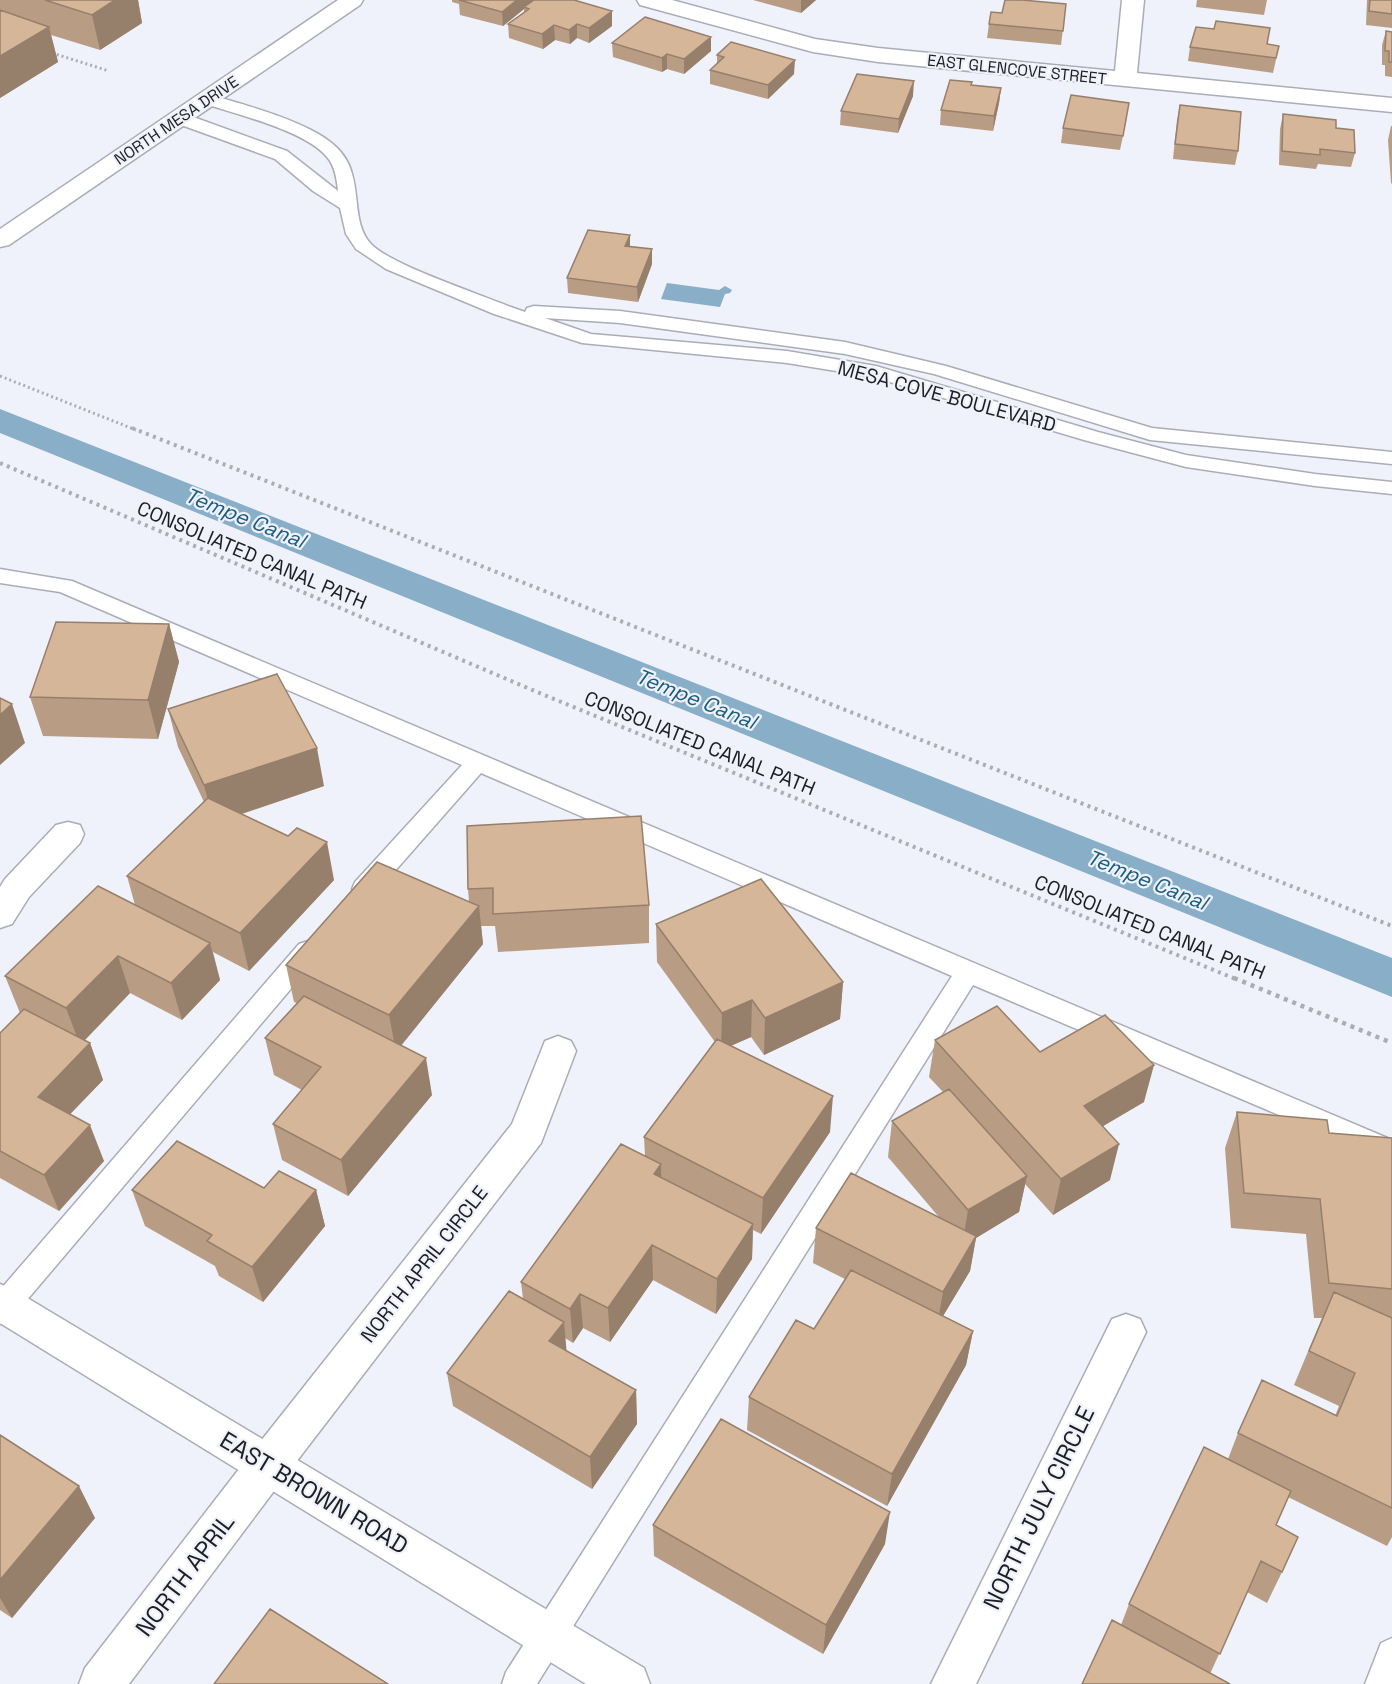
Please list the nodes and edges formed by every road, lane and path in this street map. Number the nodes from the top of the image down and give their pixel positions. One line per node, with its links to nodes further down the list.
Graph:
1 (352, 0): 7 (street, NORTH MESA DRIVE)
2 (648, 0): 6 (street, EAST GLENCOVE STREET)
3 (1133, 0): 6 (street)
4 (44, 50): 5 (path)
5 (109, 71)
6 (1125, 80): 8 (street, EAST GLENCOVE STREET)
7 (206, 99): 9 (street, NORTH MESA DRIVE); 10 (lane, MESA COVE BOULEVARD)
8 (1392, 105)
9 (179, 118): 10 (lane); 11 (street, NORTH MESA DRIVE)
10 (346, 204): 12 (lane, MESA COVE BOULEVARD)
11 (0, 240)
12 (501, 310): 14 (lane, MESA COVE BOULEVARD); 16 (lane, MESA COVE BOULEVARD)
13 (0, 376): 22 (path)
14 (1392, 458)
15 (0, 464): 25 (path, CONSOLIATED CANAL PATH)
16 (1392, 488)
17 (0, 576): 18 (lane)
18 (478, 762): 20 (lane); 24 (lane)
19 (68, 834): 21 (street)
20 (346, 908)
21 (0, 915)
22 (1392, 926)
23 (323, 934): 28 (lane)
24 (967, 973): 27 (lane); 31 (lane)
25 (1392, 1043)
26 (558, 1051): 30 (street, NORTH APRIL CIRCLE)
27 (1392, 1152)
28 (2, 1306): 30 (street, EAST BROWN ROAD)
29 (1126, 1332): 36 (street, NORTH JULY CIRCLE)
30 (268, 1465): 31 (street, EAST BROWN ROAD); 33 (street, NORTH APRIL)
31 (548, 1636): 34 (lane); 35 (street, EAST BROWN ROAD)
32 (1392, 1654): 37 (lane)
33 (101, 1684)
34 (518, 1684)
35 (628, 1684)
36 (952, 1684)
37 (1381, 1684)

